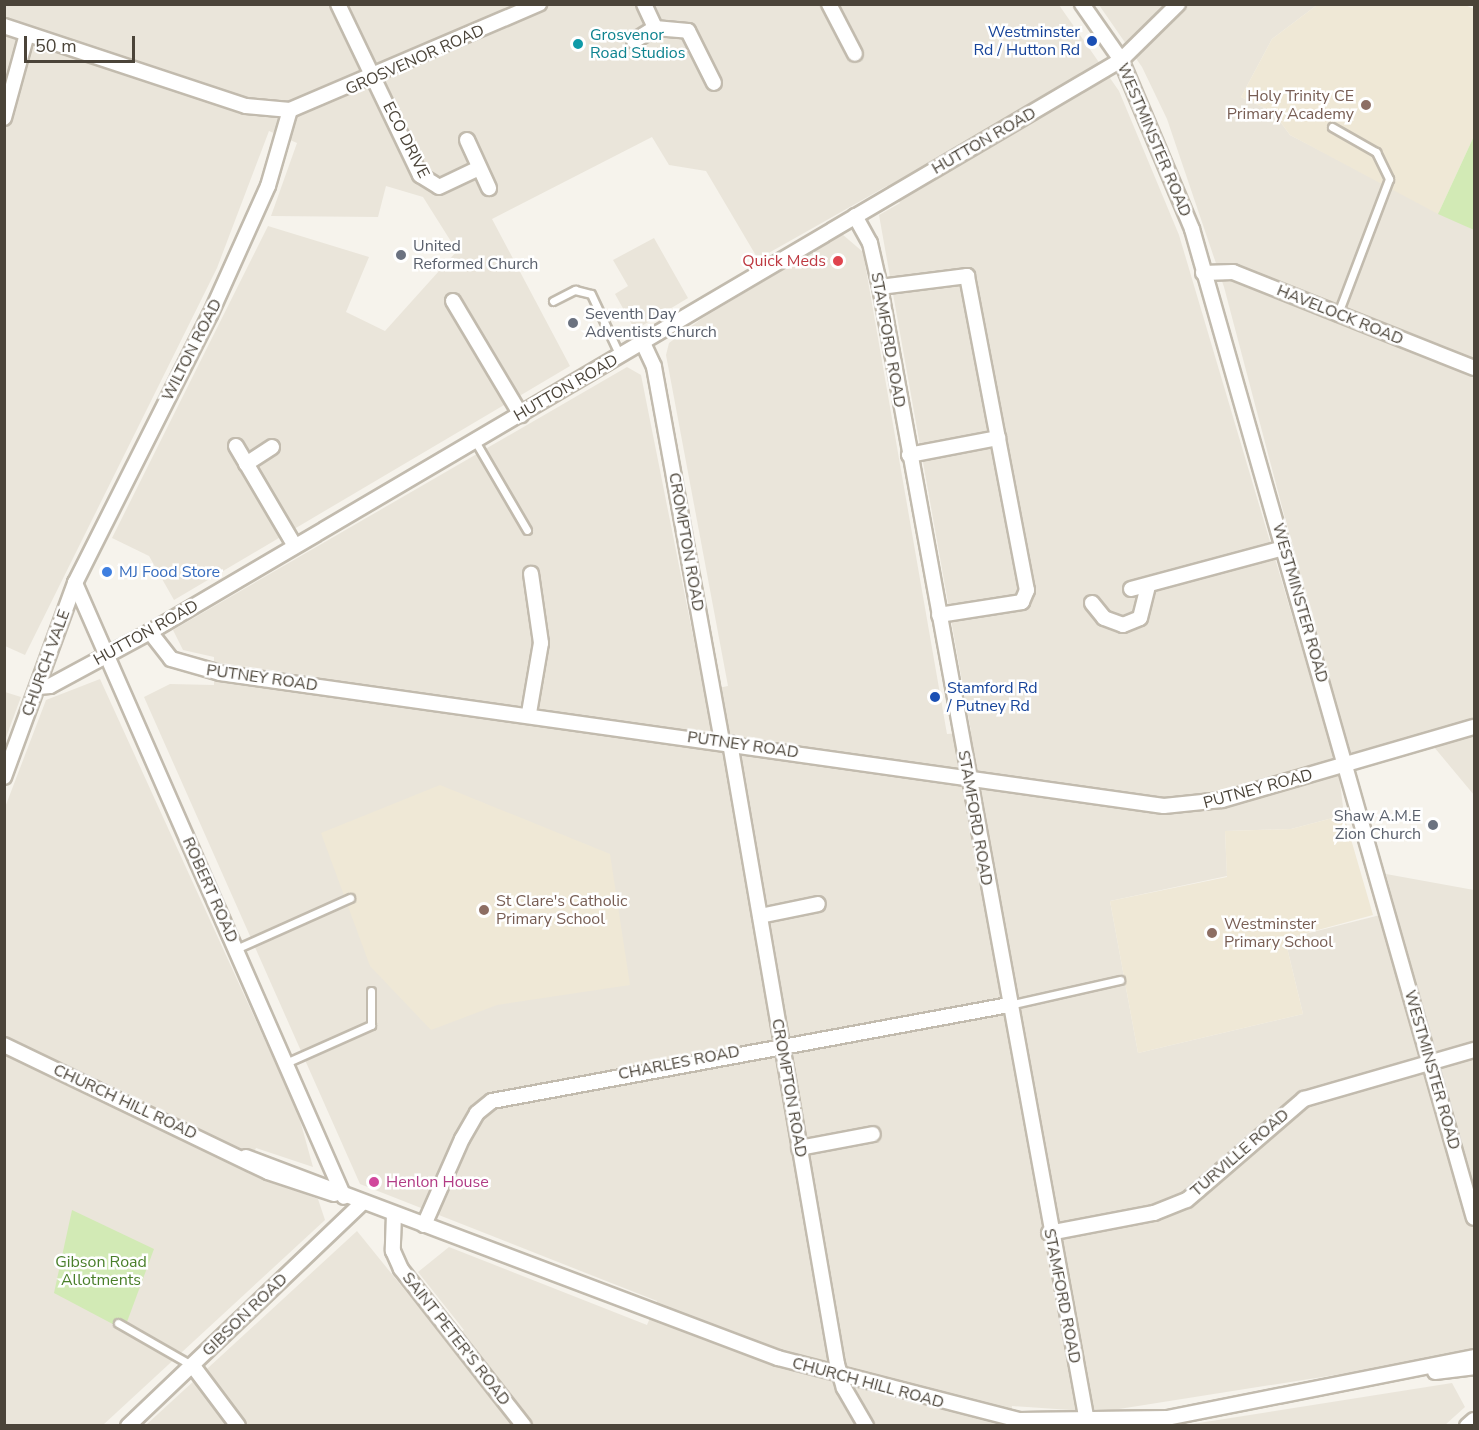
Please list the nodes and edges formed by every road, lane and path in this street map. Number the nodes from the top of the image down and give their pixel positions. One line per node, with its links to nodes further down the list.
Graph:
1 (338, 4): 13 (street)
2 (540, 4): 13 (street, GROSVENOR ROAD)
3 (644, 4): 8 (street)
4 (829, 4): 11 (street)
5 (1082, 4): 12 (street, WESTMINSTER ROAD)
6 (1178, 4): 12 (street, HUTTON ROAD)
7 (4, 26): 9 (street)
8 (655, 28): 10 (street); 14 (street)
9 (27, 34): 15 (street); 16 (street)
10 (634, 42)
11 (855, 54)
12 (1121, 60): 21 (street, HUTTON ROAD); 22 (street, WESTMINSTER ROAD)
13 (375, 78): 15 (street, GROSVENOR ROAD); 19 (street, ECO DRIVE)
14 (714, 83)
15 (290, 110): 41 (street, WILTON ROAD)
16 (4, 118)
17 (1332, 127): 26 (lane)
18 (466, 140): 19 (street)
19 (480, 168): 20 (street)
20 (489, 188)
21 (855, 216): 23 (street, STAMFORD ROAD); 27 (street, HUTTON ROAD)
22 (1203, 273): 26 (street, HAVELOCK ROAD); 39 (street, WESTMINSTER ROAD)
23 (879, 287): 31 (street); 35 (street, STAMFORD ROAD)
24 (453, 301): 30 (street)
25 (554, 301): 28 (lane)
26 (1337, 316): 29 (street, HAVELOCK ROAD)
27 (643, 343): 28 (street, HUTTON ROAD); 51 (street, CROMPTON ROAD)
28 (621, 356): 30 (street, HUTTON ROAD)
29 (1474, 368)
30 (520, 415): 32 (street, HUTTON ROAD)
31 (998, 438): 35 (street); 45 (street)
32 (475, 441): 37 (lane); 38 (street, HUTTON ROAD)
33 (236, 446): 36 (street)
34 (272, 447): 36 (street)
35 (909, 455): 45 (street, STAMFORD ROAD)
36 (246, 464): 38 (street)
37 (527, 530)
38 (295, 546): 46 (street, HUTTON ROAD)
39 (1284, 548): 42 (street); 52 (street, WESTMINSTER ROAD)
40 (531, 574): 49 (street)
41 (75, 583): 47 (street, ROBERT ROAD); 48 (street, CHURCH VALE)
42 (1148, 586): 43 (street); 44 (street)
43 (1131, 589)
44 (1092, 603)
45 (939, 615): 54 (street, STAMFORD ROAD)
46 (150, 632): 47 (street, HUTTON ROAD); 49 (street, PUTNEY ROAD)
47 (108, 654): 48 (street, HUTTON ROAD); 58 (street, ROBERT ROAD)
48 (38, 687): 53 (street, CHURCH VALE)
49 (529, 713): 51 (street, PUTNEY ROAD)
50 (1474, 727): 52 (street, PUTNEY ROAD)
51 (726, 743): 54 (street, PUTNEY ROAD); 57 (street, CROMPTON ROAD)
52 (1347, 764): 54 (street, PUTNEY ROAD); 66 (street, WESTMINSTER ROAD)
53 (4, 777)
54 (968, 778): 61 (street, STAMFORD ROAD)
55 (350, 898): 58 (lane)
56 (818, 904): 57 (street)
57 (760, 916): 62 (street, CROMPTON ROAD)
58 (236, 950): 65 (street, ROBERT ROAD)
59 (1120, 980): 61 (lane)
60 (371, 991): 65 (lane)
61 (1009, 1005): 62 (street, CHARLES ROAD); 74 (street, STAMFORD ROAD)
62 (781, 1044): 68 (street, CROMPTON ROAD); 73 (street, CHARLES ROAD)
63 (4, 1045): 69 (street, CHURCH HILL ROAD)
64 (1474, 1050): 66 (street, TURVILLE ROAD)
65 (288, 1062): 69 (street, ROBERT ROAD)
66 (1429, 1062): 72 (street, WESTMINSTER ROAD); 74 (street, TURVILLE ROAD)
67 (873, 1134): 68 (street)
68 (799, 1148): 80 (street, CROMPTON ROAD)
69 (345, 1197): 70 (street, CHURCH HILL ROAD)
70 (362, 1203): 71 (street, CHURCH HILL ROAD); 77 (street, GIBSON ROAD)
71 (394, 1214): 73 (street, CHURCH HILL ROAD); 85 (street, SAINT PETER'S ROAD)
72 (1474, 1218)
73 (424, 1225): 80 (street, CHURCH HILL ROAD)
74 (1049, 1233): 82 (street, STAMFORD ROAD)
75 (118, 1323): 77 (lane)
76 (1474, 1357): 79 (street, CHURCH HILL ROAD)
77 (193, 1366): 83 (street, GIBSON ROAD); 84 (street)
78 (1474, 1367): 79 (street, CHURCH HILL ROAD)
79 (1415, 1373): 82 (street, CHURCH HILL ROAD)
80 (840, 1377): 82 (street, CHURCH HILL ROAD); 86 (street, CROMPTON ROAD)
81 (1474, 1420): 87 (street)
82 (1087, 1422)
83 (128, 1425)
84 (238, 1425)
85 (524, 1425)
86 (866, 1425)
87 (1467, 1425)

